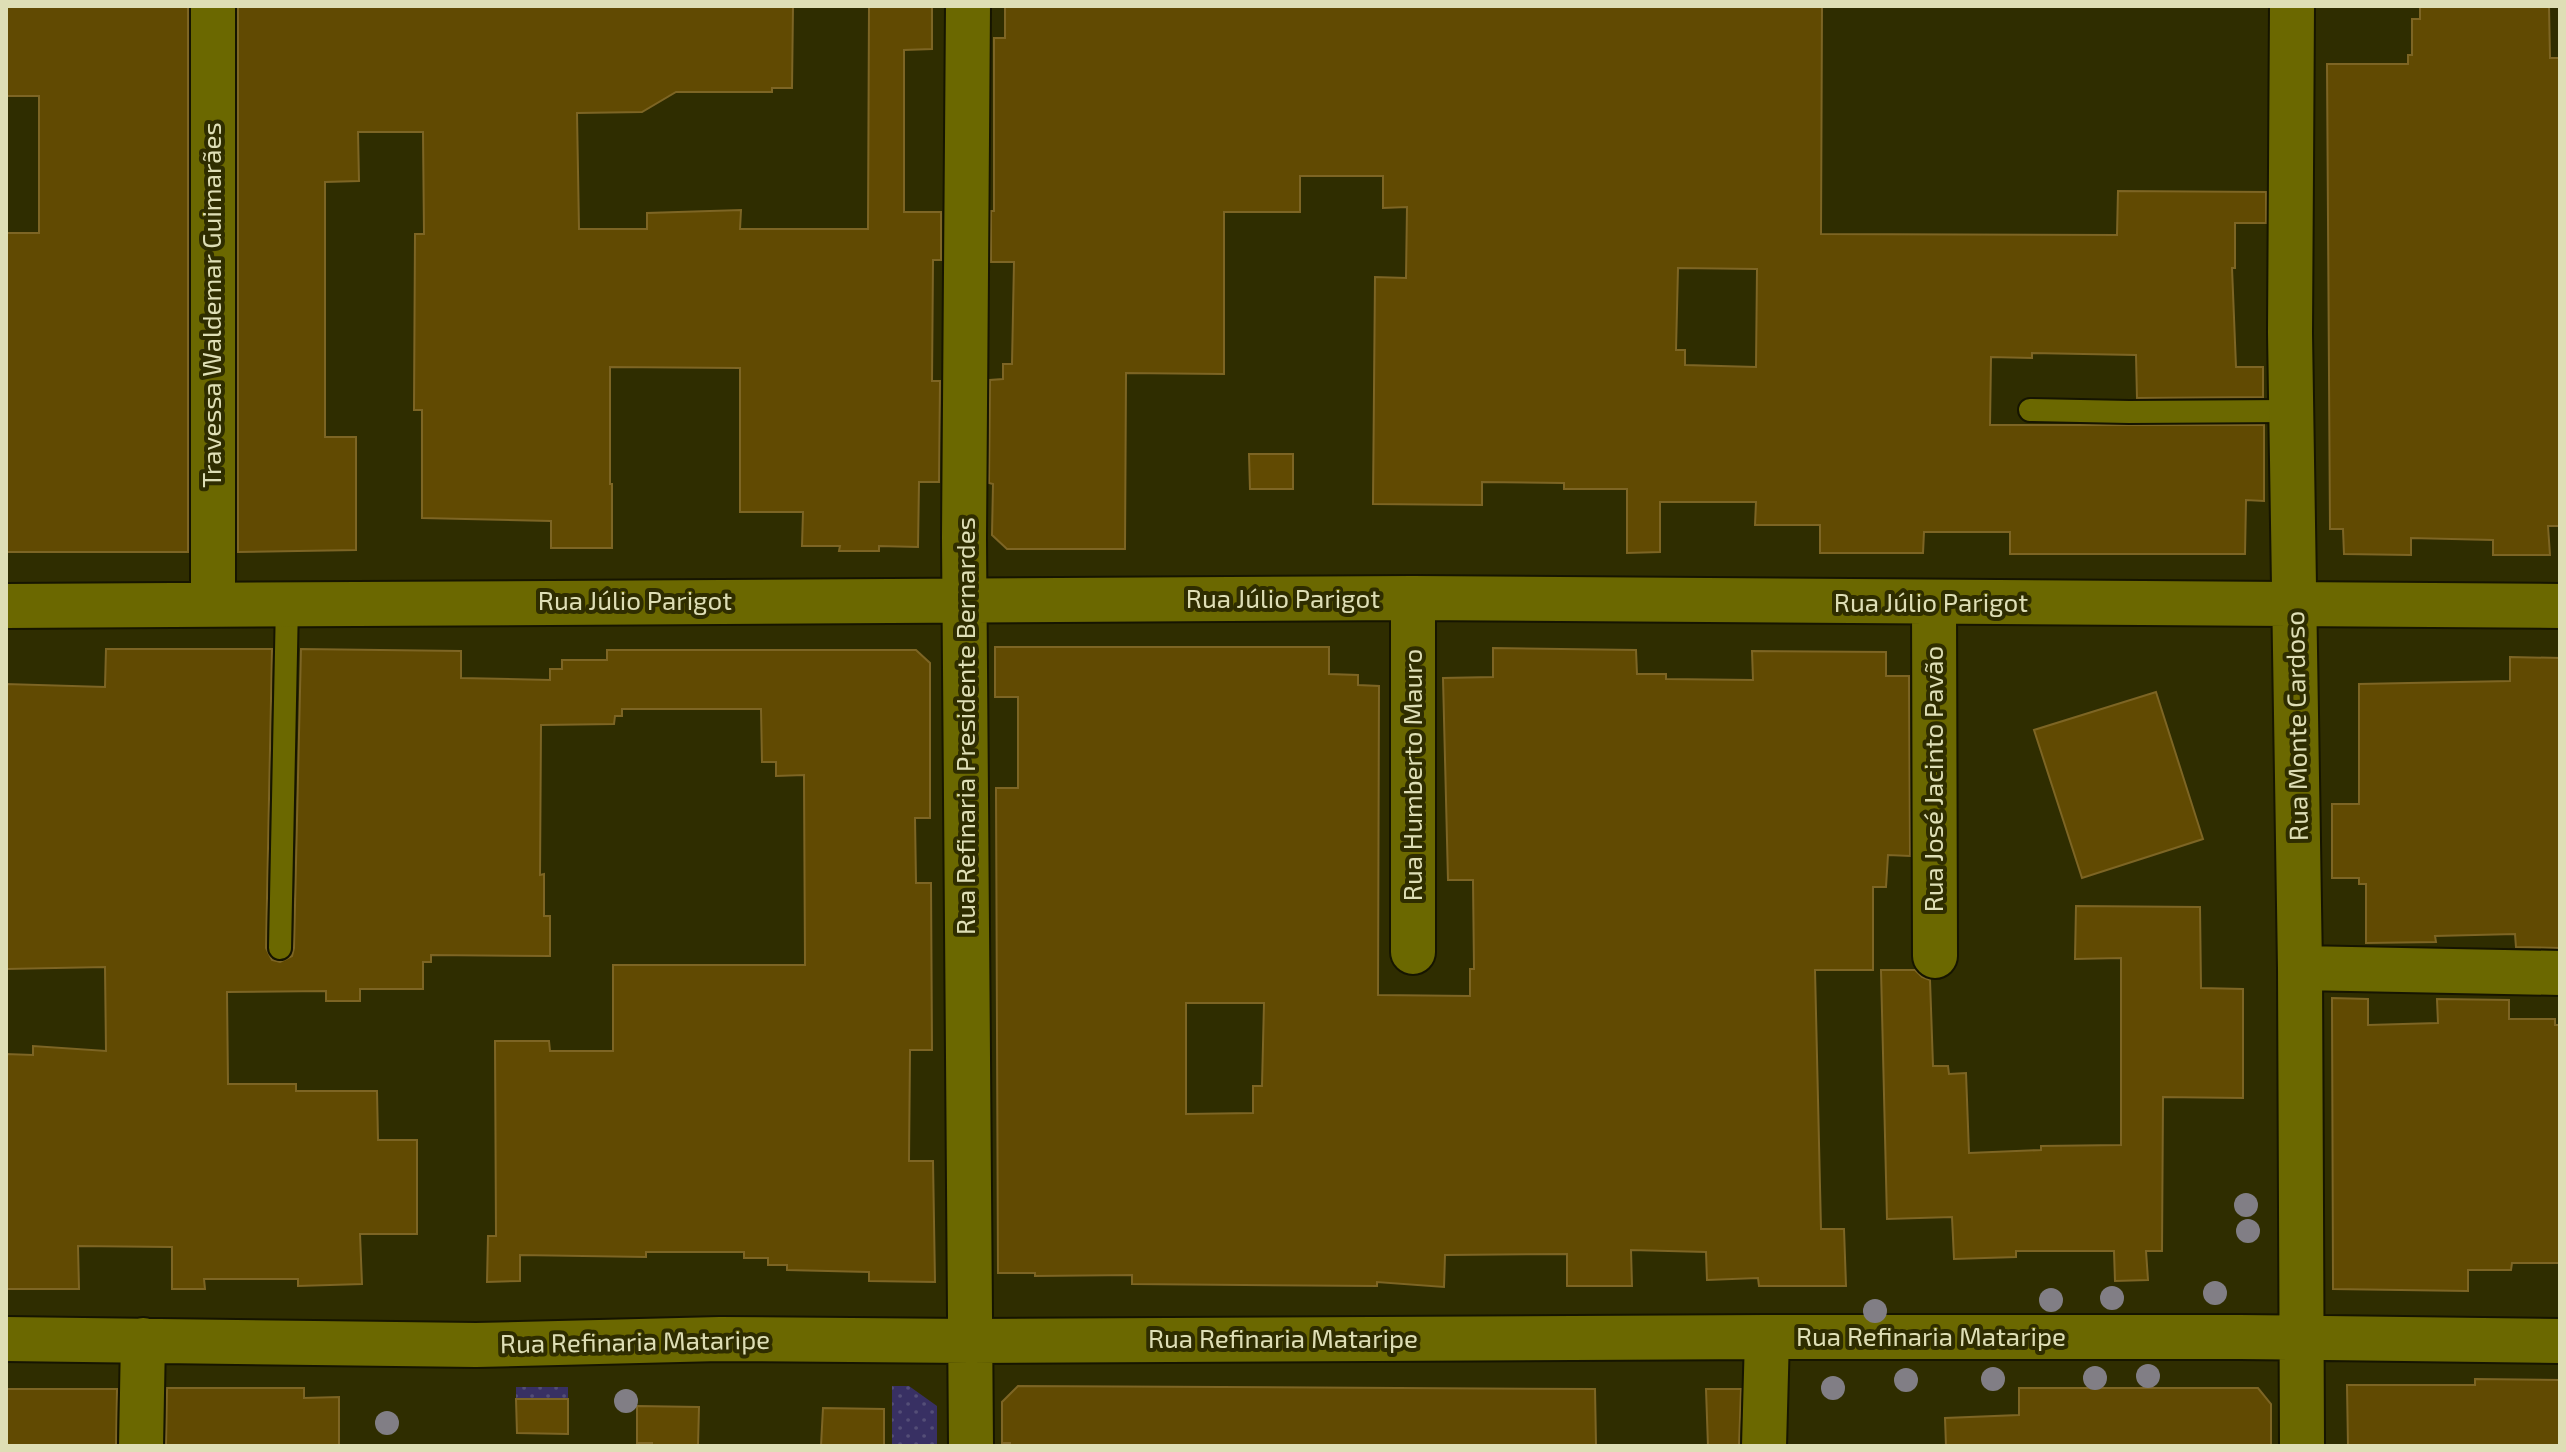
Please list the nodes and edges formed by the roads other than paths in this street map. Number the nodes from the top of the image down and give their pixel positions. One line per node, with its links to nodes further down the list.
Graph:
1 (213, 6): 10 (street, Travessa Waldemar Guimarães)
2 (968, 6): 7 (street, Rua Refinaria Presidente Bernardes)
3 (2292, 6): 5 (street, Rua Monte Cardoso)
4 (2030, 410): 5 (lane)
5 (2293, 411): 12 (street, Rua Monte Cardoso)
6 (1413, 598): 7 (street, Rua Júlio Parigot); 9 (street, Rua Júlio Parigot); 15 (street, Rua Humberto Mauro)
7 (965, 599): 8 (street, Rua Júlio Parigot); 23 (street, Rua Refinaria Presidente Bernardes)
8 (287, 603): 10 (street, Rua Júlio Parigot); 14 (lane)
9 (1934, 603): 12 (street, Rua Júlio Parigot); 16 (street, Rua José Jacinto Pavão)
10 (213, 604): 11 (street, Rua Júlio Parigot)
11 (6, 606)
12 (2296, 606): 13 (street, Rua Júlio Parigot); 17 (street, Rua Monte Cardoso)
13 (2560, 606)
14 (280, 948)
15 (1413, 952)
16 (1935, 956)
17 (2300, 968): 18 (street); 20 (street, Rua Monte Cardoso)
18 (2560, 973)
19 (1767, 1337): 20 (street, Rua Refinaria Mataripe); 23 (street, Rua Refinaria Mataripe); 27 (street)
20 (2301, 1338): 24 (street, Rua Refinaria Mataripe); 28 (street, Rua Monte Cardoso)
21 (6, 1339): 22 (street, Rua Refinaria Mataripe)
22 (143, 1340): 23 (street, Rua Refinaria Mataripe); 25 (street)
23 (970, 1341): 26 (street, Rua Refinaria Presidente Bernardes)
24 (2560, 1341)
25 (141, 1446)
26 (971, 1446)
27 (1764, 1446)
28 (2302, 1446)

